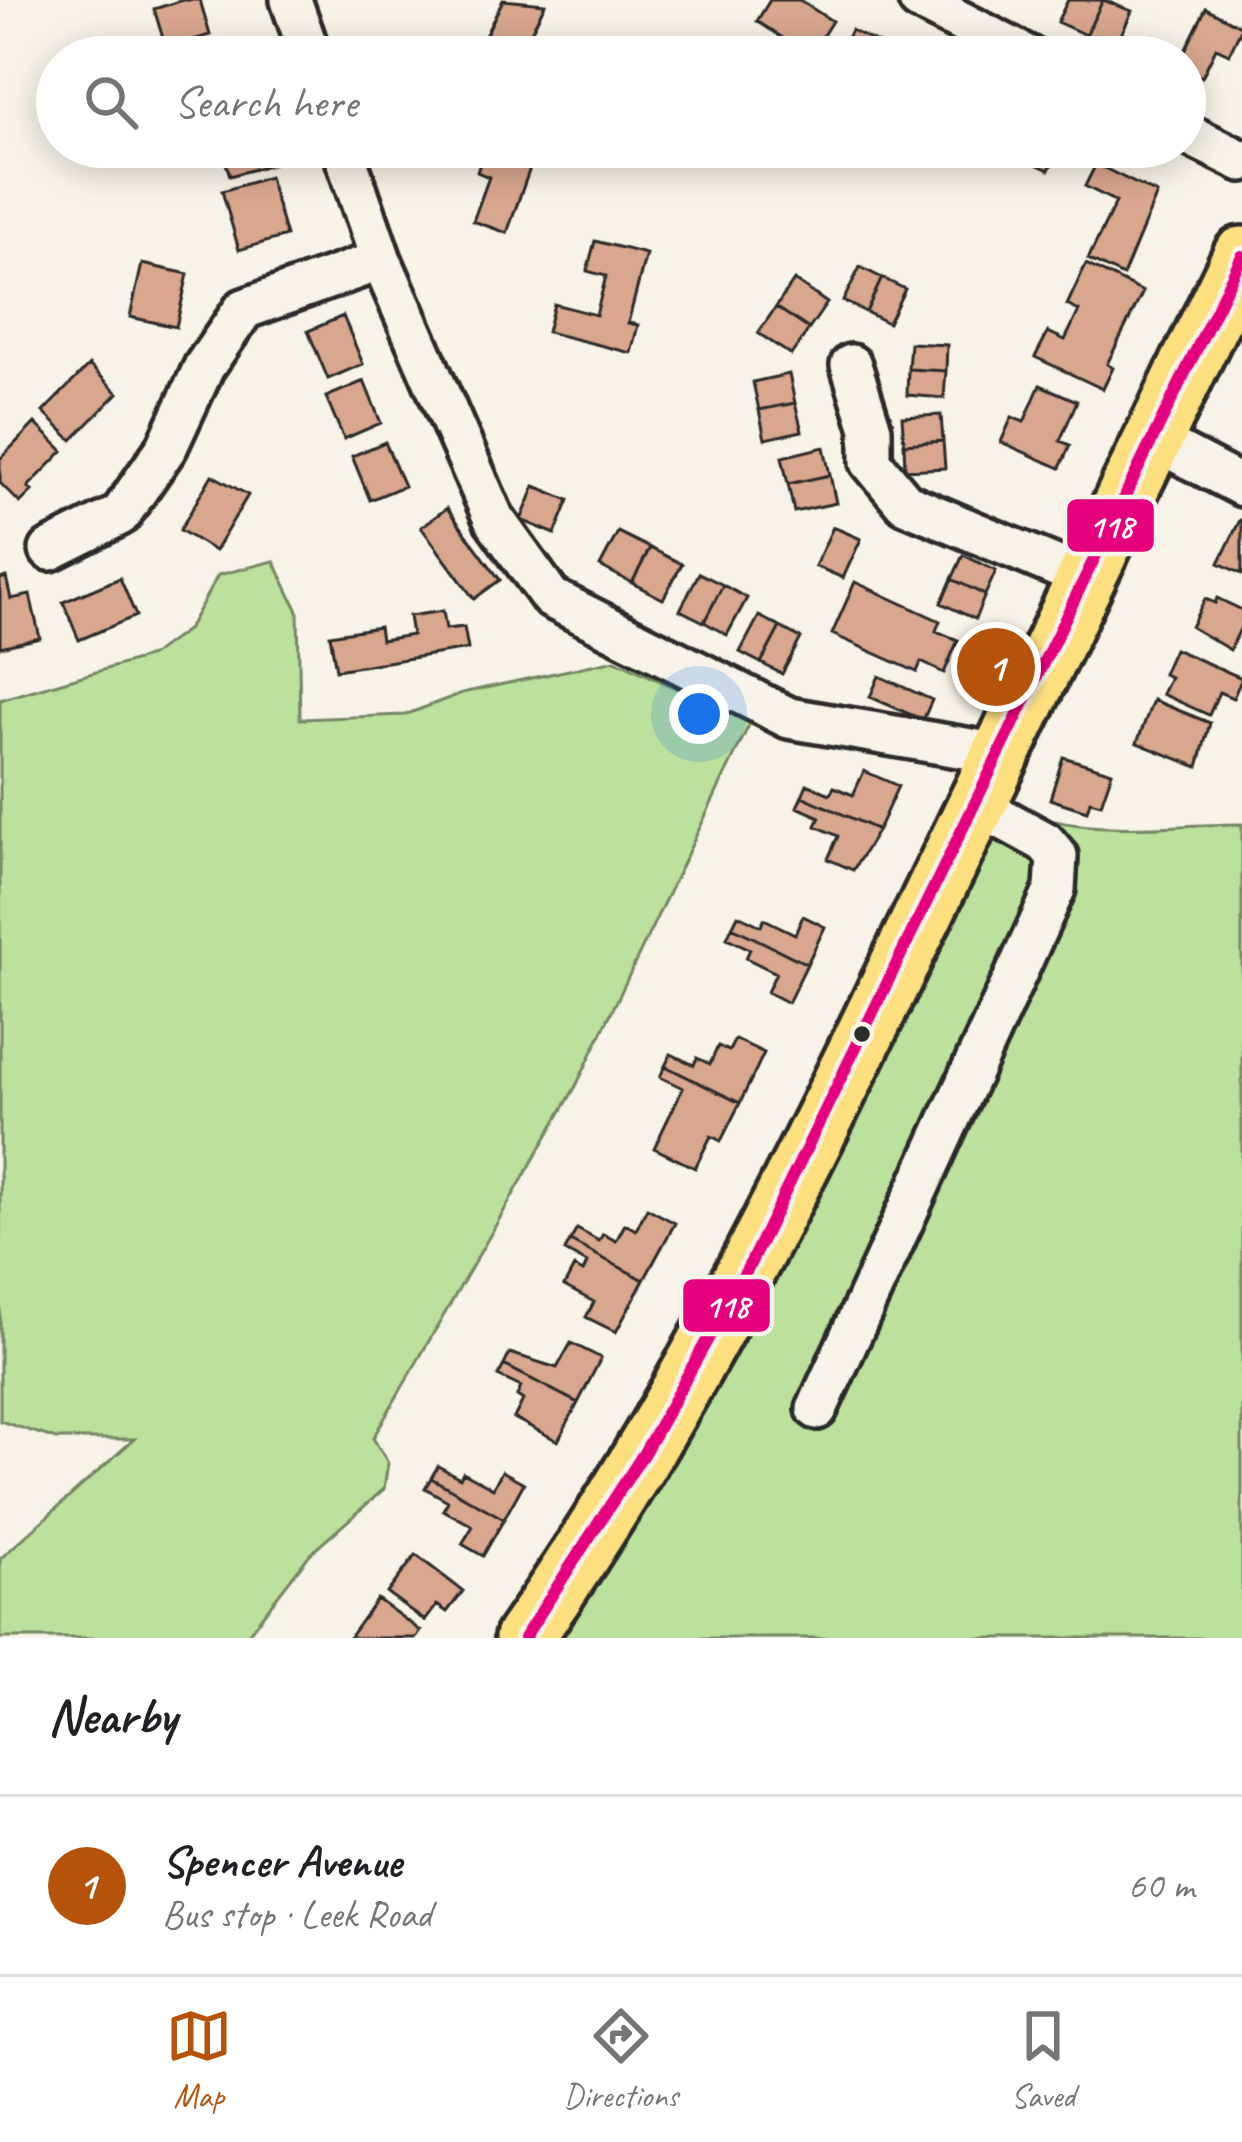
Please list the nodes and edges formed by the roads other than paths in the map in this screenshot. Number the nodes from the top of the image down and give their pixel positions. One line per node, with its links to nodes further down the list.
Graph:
1 (291, 0): 3 (street)
2 (919, 0): 4 (street)
3 (303, 36)
4 (988, 36)
5 (1206, 143): 6 (street)
6 (1242, 161)
7 (349, 168): 9 (street)
8 (1242, 256): 11 (highway)
9 (381, 260): 13 (street); 15 (street)
10 (851, 365): 14 (street)
11 (1154, 440): 12 (street); 14 (highway)
12 (1242, 486)
13 (50, 550)
14 (1082, 577): 15 (highway)
15 (1000, 754): 16 (highway)
16 (977, 805): 17 (street); 18 (highway)
17 (817, 1409)
18 (524, 1638)

